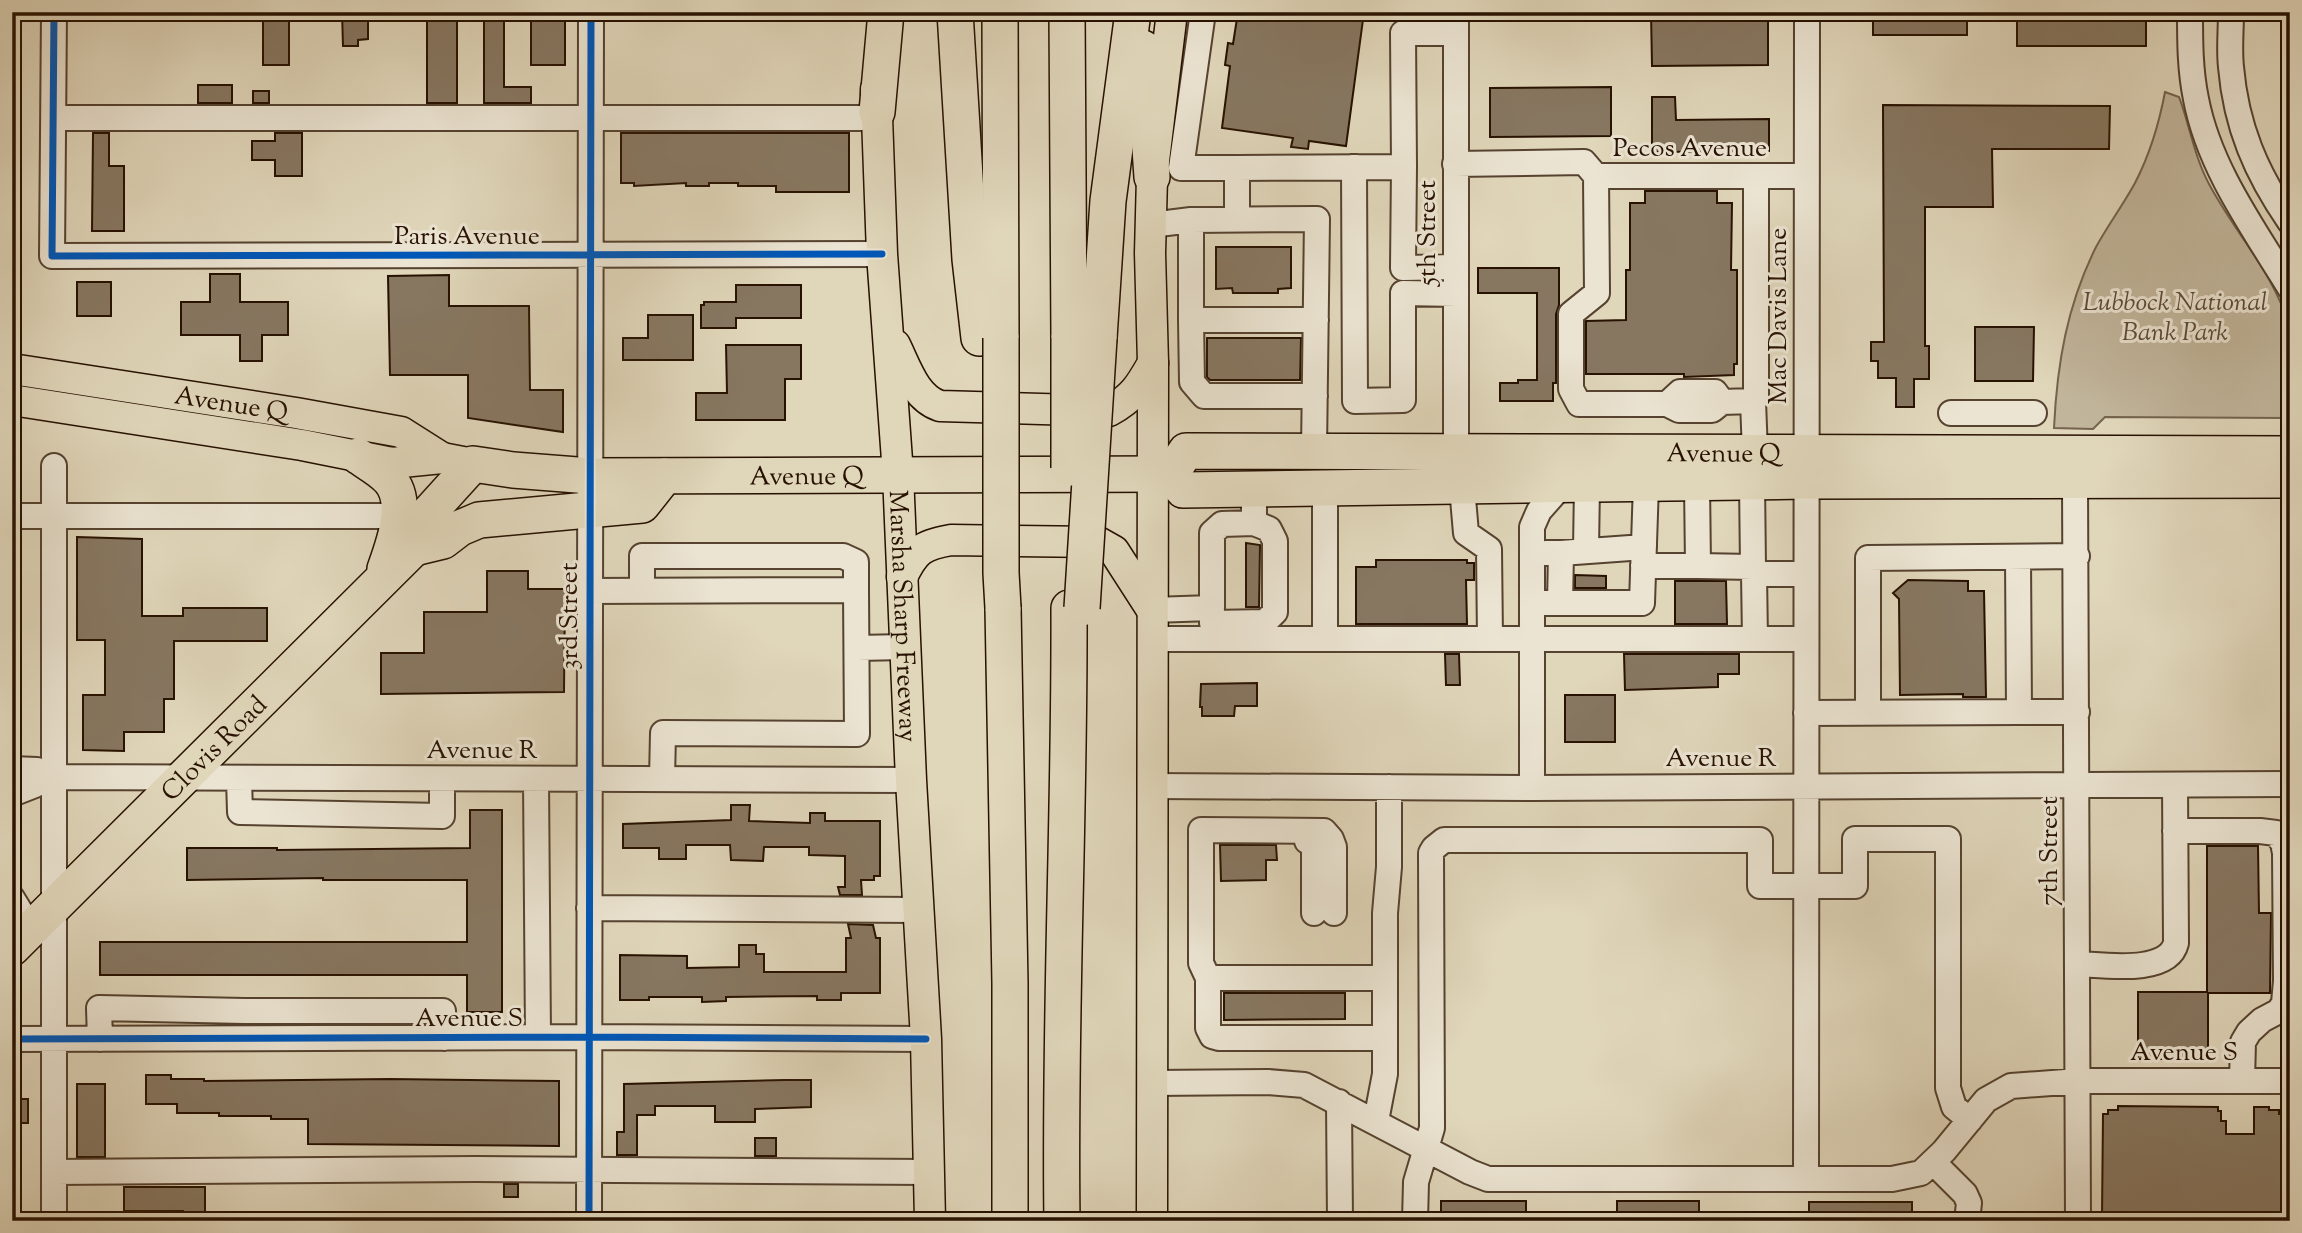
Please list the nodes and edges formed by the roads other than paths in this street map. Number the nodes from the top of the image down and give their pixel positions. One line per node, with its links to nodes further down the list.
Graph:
1 (54, 12): 19 (street)
2 (591, 12): 18 (street, 3rd Street)
3 (871, 12): 17 (main road, Marsha Sharp Freeway)
4 (886, 12): 17 (highway)
5 (955, 12): 42 (highway)
6 (1000, 12): 42 (highway)
7 (1066, 12): 43 (highway)
8 (1133, 12): 43 (highway)
9 (1141, 12): 27 (highway)
10 (1172, 12): 27 (main road)
11 (1203, 12): 21 (street)
12 (1807, 12): 26 (street, Mac Davis Lane)
13 (2190, 12): 36 (street)
14 (2231, 12): 30 (street)
15 (1403, 23): 16 (street); 23 (street)
16 (1456, 23): 20 (street, 5th Street)
17 (877, 115): 18 (street); 32 (main road, Marsha Sharp Freeway)
18 (590, 117): 19 (street); 33 (street, 3rd Street)
19 (54, 118): 33 (street, Paris Avenue)
20 (1455, 164): 24 (street, Pecos Avenue); 34 (street, 5th Street)
21 (1237, 167): 22 (street); 28 (street)
22 (1354, 167): 23 (street); 37 (street)
23 (1404, 167): 35 (street)
24 (1596, 176): 25 (street, Pecos Avenue); 48 (street)
25 (1756, 176): 26 (street, Pecos Avenue); 48 (street)
26 (1807, 176): 57 (street, Mac Davis Lane)
27 (1152, 177): 31 (main road)
28 (1237, 219): 29 (street); 40 (street)
29 (1191, 220): 31 (street); 39 (street)
30 (2290, 222)
31 (1151, 225): 44 (main road)
32 (882, 254): 33 (street, Paris Avenue); 41 (main road, Marsha Sharp Freeway)
33 (590, 256): 69 (street, 3rd Street)
34 (1456, 267): 35 (street); 38 (street, 5th Street)
35 (1403, 268): 37 (street)
36 (2290, 288)
37 (1403, 293): 38 (street)
38 (1456, 294): 58 (street, 5th Street)
39 (1191, 320): 40 (street); 46 (street)
40 (1316, 320): 46 (street)
41 (888, 332): 44 (main road); 59 (main road, Marsha Sharp Freeway)
42 (990, 338): 138 (highway, bridge)
43 (1084, 338): 143 (highway, bridge)
44 (1153, 363): 60 (main road)
45 (12, 369): 54 (main road, Avenue Q)
46 (1315, 396): 51 (street)
47 (12, 400): 53 (main road, Avenue Q)
48 (1753, 401): 56 (street)
49 (1951, 413): 50 (street)
50 (2034, 413)
51 (1314, 451): 58 (highway, Avenue Q); 60 (highway, Avenue Q)
52 (2290, 454): 57 (highway, Avenue Q)
53 (358, 456): 54 (main road, Avenue Q); 72 (highway)
54 (458, 461): 69 (highway, Avenue Q); 75 (highway, Clovis Road)
55 (54, 466): 73 (street)
56 (1753, 468): 57 (highway, Avenue Q); 58 (highway, Avenue Q); 64 (highway, Avenue Q); 82 (street)
57 (1807, 468): 62 (highway, Avenue Q); 83 (street, Mac Davis Lane)
58 (1459, 470): 67 (highway, Avenue Q); 68 (highway, Avenue Q); 95 (street, 5th Street)
59 (898, 474): 60 (highway, Avenue Q); 61 (highway, Avenue Q); 84 (main road, Marsha Sharp Freeway)
60 (1162, 475): 70 (highway, Avenue Q); 91 (main road)
61 (665, 476): 69 (highway, Clovis Road)
62 (2075, 480): 63 (highway, Avenue Q); 79 (street, 7th Street)
63 (2290, 480)
64 (1697, 483): 65 (highway, Avenue Q); 81 (street)
65 (1646, 484): 66 (highway, Avenue Q); 78 (street)
66 (1575, 485): 67 (highway, Avenue Q); 74 (street); 76 (street)
67 (1503, 486): 74 (street)
68 (1325, 489): 70 (highway, Avenue Q); 94 (street)
69 (590, 492): 75 (highway, Clovis Road); 87 (street, 3rd Street)
70 (1254, 506): 92 (street); 92 (street)
71 (12, 516): 73 (street)
72 (398, 516): 73 (street); 85 (highway)
73 (54, 517): 106 (street)
74 (1532, 527): 77 (street)
75 (414, 548): 85 (highway, Clovis Road)
76 (1573, 552): 77 (street); 78 (street); 90 (street)
77 (1532, 554): 89 (street)
78 (1644, 556): 81 (street); 90 (street)
79 (2077, 556): 80 (street); 103 (street, 7th Street)
80 (2018, 557): 101 (street); 102 (street)
81 (1698, 566): 82 (street)
82 (1753, 570): 83 (street); 97 (street)
83 (1807, 573): 98 (street, Mac Davis Lane)
84 (902, 577): 91 (main road); 99 (main road, Marsha Sharp Freeway)
85 (381, 582): 107 (highway, Clovis Road)
86 (856, 590): 88 (street); 88 (street); 100 (street)
87 (589, 591): 88 (street); 111 (street, 3rd Street)
88 (642, 591)
89 (1532, 603): 90 (street); 96 (street)
90 (1560, 603)
91 (1152, 610): 92 (street); 93 (main road)
92 (1212, 616)
93 (1152, 639): 94 (street); 117 (main road)
94 (1325, 639): 95 (street)
95 (1490, 639): 96 (street)
96 (1532, 639): 97 (street); 120 (street)
97 (1755, 639): 98 (street)
98 (1806, 639): 104 (street, Mac Davis Lane)
99 (905, 647): 100 (street); 113 (main road, Marsha Sharp Freeway)
100 (857, 648): 112 (street)
101 (1868, 712): 102 (street); 104 (street)
102 (2019, 712): 103 (street)
103 (2077, 712): 115 (street, 7th Street)
104 (1806, 713): 119 (street, Mac Davis Lane)
105 (12, 769): 106 (street, Avenue R)
106 (49, 777): 107 (street, Avenue R); 121 (street); 128 (street)
107 (183, 779): 108 (street, Avenue R); 128 (highway, Clovis Road)
108 (239, 779): 109 (street, Avenue R); 109 (street)
109 (442, 779): 110 (street, Avenue R)
110 (536, 779): 111 (street, Avenue R); 133 (street)
111 (589, 779): 112 (street, Avenue R); 126 (street, 3rd Street)
112 (662, 779): 113 (street, Avenue R)
113 (911, 780): 127 (main road, Marsha Sharp Freeway)
114 (2290, 784): 116 (street, Avenue R)
115 (2077, 785): 116 (street, Avenue R); 119 (street, Avenue R); 129 (street, 7th Street)
116 (2175, 785): 122 (street)
117 (1152, 786): 118 (street, Avenue R); 142 (main road)
118 (1389, 787): 120 (street, Avenue R); 131 (street)
119 (1806, 787): 120 (street, Avenue R); 124 (street, Mac Davis Lane)
120 (1532, 788)
121 (12, 794)
122 (2175, 831): 129 (street); 140 (street)
123 (1201, 851): 123 (street); 130 (street)
124 (1806, 886): 145 (street); 147 (street); 152 (street, Mac Davis Lane)
125 (12, 898): 128 (street)
126 (589, 908): 127 (street); 132 (street, 3rd Street)
127 (918, 910): 137 (main road, Marsha Sharp Freeway)
128 (32, 927): 136 (street)
129 (2077, 964): 139 (street, 7th Street)
130 (1208, 978): 131 (street); 134 (street)
131 (1385, 978): 134 (street)
132 (589, 1037): 133 (street, Avenue S); 137 (street, Avenue S); 149 (street, 3rd Street)
133 (538, 1038): 136 (street, Avenue S)
134 (1385, 1038): 146 (street)
135 (12, 1039): 136 (street, Avenue S)
136 (54, 1039): 150 (street)
137 (926, 1039): 151 (main road, Marsha Sharp Freeway)
138 (1010, 1080): 157 (highway); 158 (highway)
139 (2078, 1081): 140 (street, Avenue S); 145 (street, Avenue S); 164 (street, 7th Street)
140 (2242, 1081): 141 (street, Avenue S)
141 (2290, 1081)
142 (1152, 1083): 144 (street); 161 (main road)
143 (1060, 1102): 159 (highway); 160 (highway)
144 (1339, 1102): 146 (street); 162 (street)
145 (1970, 1120): 148 (street, Avenue S)
146 (1376, 1121): 147 (street)
147 (1427, 1149): 152 (street); 163 (street)
148 (1933, 1162): 152 (street); 153 (street)
149 (589, 1169): 150 (street); 151 (street); 155 (street, 3rd Street)
150 (54, 1171): 154 (street)
151 (929, 1171): 156 (main road, Marsha Sharp Freeway)
152 (1806, 1179)
153 (1970, 1215)
154 (54, 1221)
155 (589, 1221)
156 (930, 1221)
157 (996, 1221)
158 (1010, 1221)
159 (1062, 1221)
160 (1082, 1221)
161 (1152, 1221)
162 (1340, 1221)
163 (1416, 1221)
164 (2078, 1221)

